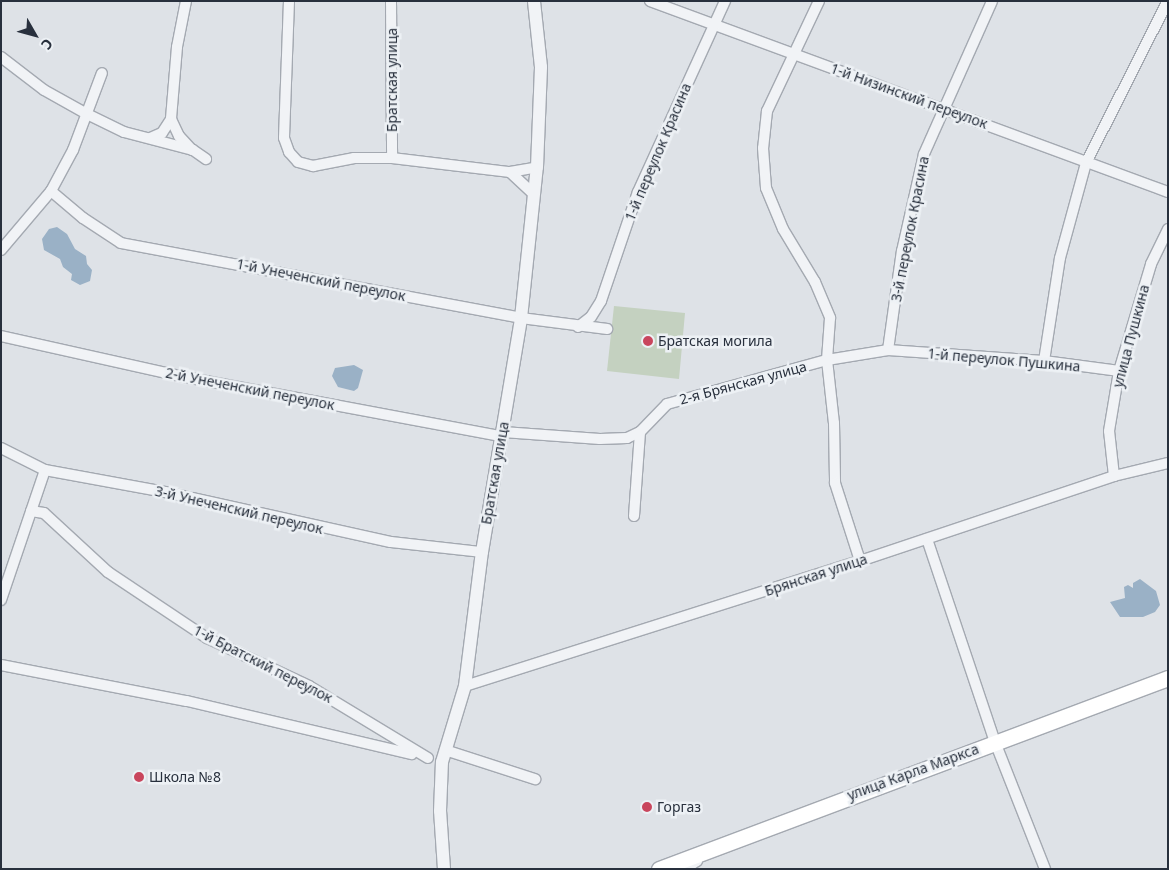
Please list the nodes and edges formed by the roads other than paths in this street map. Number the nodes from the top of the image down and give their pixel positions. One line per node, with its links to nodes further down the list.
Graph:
1 (186, 1): 16 (street)
2 (289, 1): 19 (street)
3 (391, 1): 19 (street, Братская улица)
4 (534, 1): 22 (street, Братская улица)
5 (650, 1): 10 (street, 1-й Низинский переулок)
6 (725, 1): 10 (street, 1-й переулок Красина)
7 (819, 1): 11 (street)
8 (992, 1): 14 (street, 3-й переулок Красина)
9 (1168, 1): 21 (street)
10 (715, 24): 11 (street, 1-й Низинский переулок); 30 (street, 1-й переулок Красина)
11 (792, 53): 14 (street, 1-й Низинский переулок); 34 (street)
12 (1, 57): 15 (street)
13 (102, 73): 15 (street)
14 (945, 109): 21 (street, 1-й Низинский переулок); 33 (street, 3-й переулок Красина)
15 (87, 114): 17 (street); 24 (street)
16 (171, 119): 17 (street); 18 (street)
17 (150, 138): 18 (street)
18 (193, 150): 20 (street)
19 (392, 158): 23 (street)
20 (206, 159)
21 (1086, 163): 25 (street, 1-й Низинский переулок); 35 (street)
22 (537, 167): 23 (street); 26 (street, Братская улица)
23 (510, 172): 26 (street)
24 (51, 191): 28 (street); 29 (street, 1-й Унеченский переулок)
25 (1168, 192)
26 (534, 194): 29 (street, Братская улица)
27 (1168, 229): 36 (street, улица Пушкина)
28 (1, 250)
29 (521, 318): 30 (street, 1-й Унеченский переулок); 38 (street, Братская улица)
30 (578, 327): 31 (street, 1-й Унеченский переулок)
31 (607, 330)
32 (1, 336): 38 (street, 2-й Унеченский переулок)
33 (888, 350): 34 (street, 1-й переулок Пушкина); 35 (street, 1-й переулок Пушкина)
34 (828, 360): 37 (street, 2-я Брянская улица); 47 (street)
35 (1044, 361): 36 (street, 1-й переулок Пушкина)
36 (1119, 371): 42 (street, улица Пушкина)
37 (640, 432): 38 (street); 44 (street)
38 (502, 434): 46 (street, Братская улица)
39 (1, 448): 41 (street, 3-й Унеченский переулок)
40 (1168, 463): 42 (street, Брянская улица)
41 (45, 470): 43 (street); 46 (street, 3-й Унеченский переулок)
42 (1114, 476): 45 (street, Брянская улица)
43 (31, 511): 48 (street); 54 (street, 1-й Братский переулок)
44 (634, 516)
45 (927, 538): 47 (street, Брянская улица); 52 (street)
46 (482, 552): 51 (street, Братская улица)
47 (860, 561): 51 (street, Брянская улица)
48 (1, 600)
49 (1, 665): 54 (street, 1-й Братский переулок)
50 (1168, 678): 52 (main road, улица Карла Маркса)
51 (465, 686): 53 (street, Братская улица)
52 (995, 742): 56 (main road, улица Карла Маркса); 60 (street)
53 (443, 756): 54 (street, 1-й Братский переулок); 55 (street); 57 (street, Братская улица)
54 (428, 758)
55 (535, 779)
56 (694, 854): 58 (main road, улица Карла Маркса); 59 (street)
57 (444, 869)
58 (659, 869)
59 (685, 869)
60 (1045, 869)

